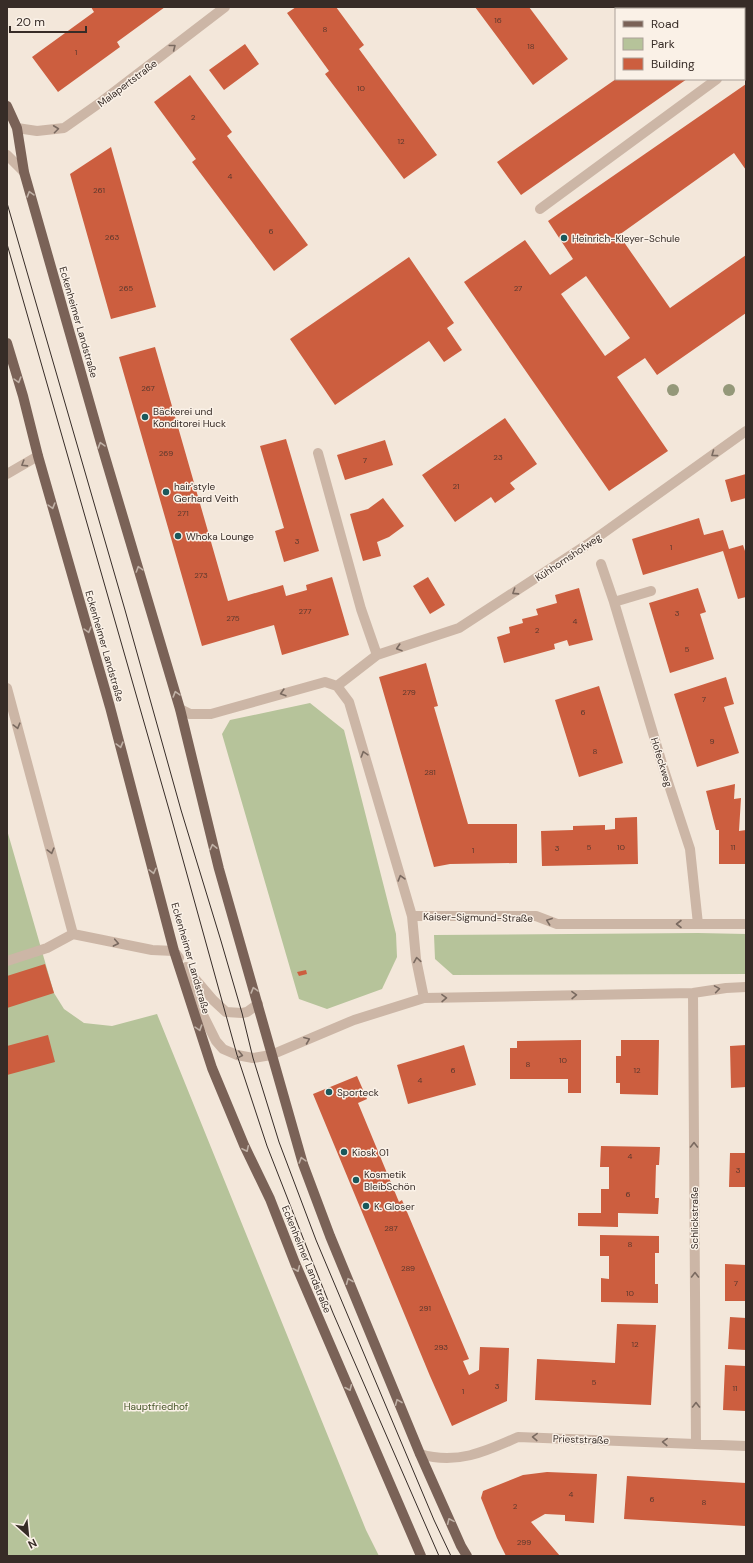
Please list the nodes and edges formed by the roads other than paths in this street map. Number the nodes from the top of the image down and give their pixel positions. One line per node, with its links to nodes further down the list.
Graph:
1 (225, 7): 4 (street, Malapertstraße, one-way to 1)
2 (716, 80): 7 (street)
3 (7, 106): 4 (main road, Eckenheimer Landstraße)
4 (17, 128): 6 (main road, Eckenheimer Landstraße)
5 (7, 155): 6 (street, Eckenheimer Landstraße)
6 (24, 172): 19 (main road, Eckenheimer Landstraße, one-way to 6)
7 (540, 209)
8 (7, 343): 11 (main road, Eckenheimer Landstraße, one-way to 11)
9 (746, 431): 16 (street, Kühhornshofweg, one-way to 16)
10 (318, 453): 16 (street)
11 (38, 456): 12 (street, one-way to 12); 24 (main road, Eckenheimer Landstraße, one-way to 24)
12 (7, 474)
13 (601, 564): 15 (street, Hofeckweg)
14 (651, 591): 15 (street)
15 (614, 602): 21 (street, Hofeckweg)
16 (377, 655): 17 (street, Kühhornshofweg)
17 (337, 686): 19 (street, one-way to 19); 20 (street, one-way to 17)
18 (7, 688): 23 (street, one-way to 23)
19 (180, 709): 30 (main road, Eckenheimer Landstraße, one-way to 19)
20 (412, 916): 21 (street, Kaiser-Sigmund-Straße, one-way to 20); 29 (street, Kaiser-Sigmund-Straße, one-way to 20)
21 (698, 924): 22 (street, Kaiser-Sigmund-Straße)
22 (746, 924)
23 (73, 934): 24 (street, one-way to 24); 25 (street)
24 (174, 951): 26 (street); 35 (main road, Eckenheimer Landstraße, one-way to 35)
25 (7, 961)
26 (186, 967): 30 (street); 31 (street, one-way to 31)
27 (746, 987): 28 (street, one-way to 27)
28 (693, 993): 29 (street, one-way to 28); 32 (street, Schlickstraße, one-way to 28)
29 (424, 998): 31 (street, one-way to 29)
30 (258, 1004): 31 (main road, Eckenheimer Landstraße)
31 (271, 1055): 34 (main road, Eckenheimer Landstraße, one-way to 31)
32 (696, 1444): 33 (street, Prieststraße); 34 (street, Prieststraße, one-way to 34)
33 (746, 1446)
34 (420, 1454): 36 (main road, Eckenheimer Landstraße, one-way to 34)
35 (421, 1556)
36 (467, 1556)

